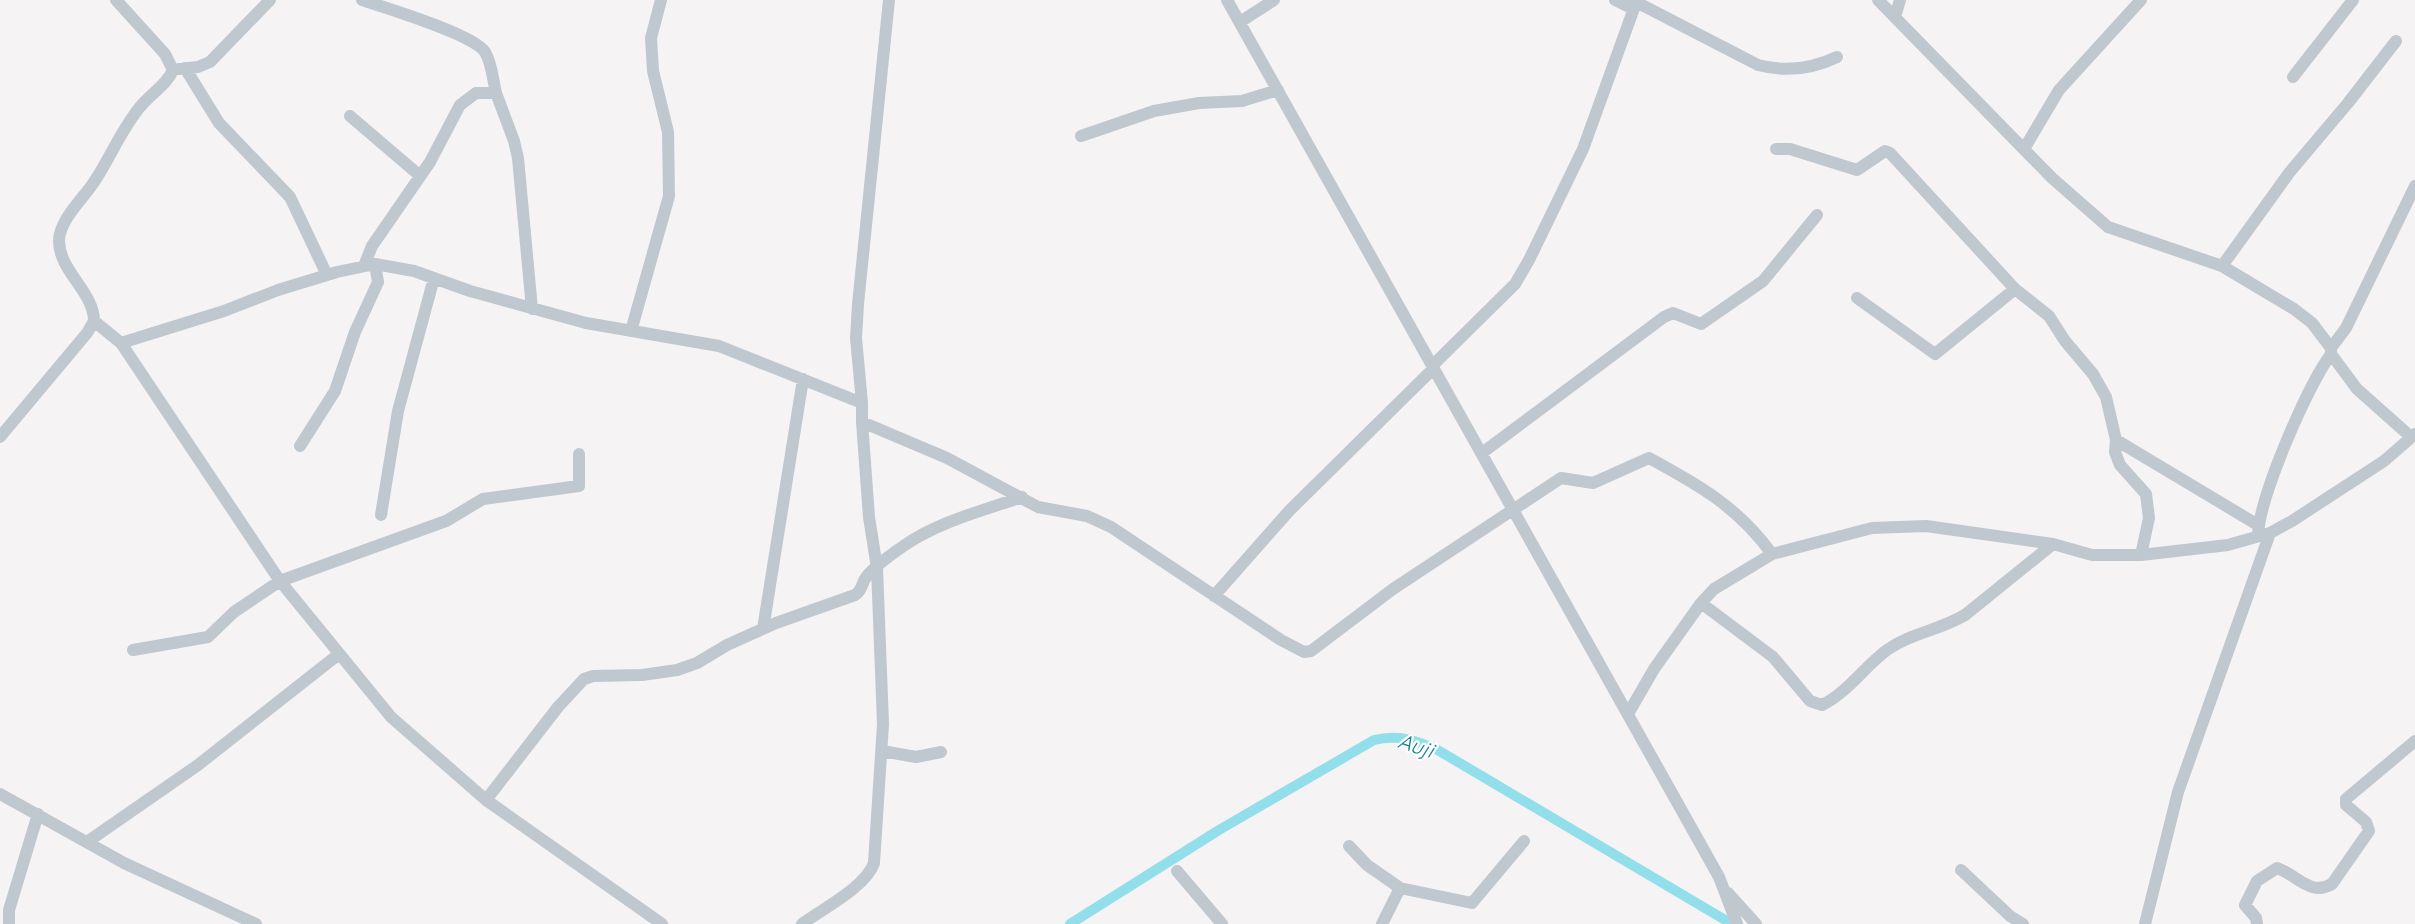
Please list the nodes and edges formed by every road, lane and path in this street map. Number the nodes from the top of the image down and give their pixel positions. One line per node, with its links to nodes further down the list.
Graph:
1 (116, 0): 18 (street)
2 (270, 0): 18 (street)
3 (362, 0): 21 (street)
4 (661, 0): 37 (street)
5 (889, 0): 42 (street)
6 (1227, 0): 15 (street)
7 (1274, 0): 15 (street)
8 (1615, 0): 13 (street)
9 (1878, 0): 14 (street)
10 (1900, 0): 14 (street)
11 (2141, 0): 25 (street)
12 (2353, 0): 19 (street)
13 (1636, 1): 17 (street); 40 (street)
14 (1895, 17): 25 (street)
15 (1240, 22): 20 (street)
16 (2396, 40): 30 (street)
17 (1838, 57)
18 (179, 69): 31 (street); 36 (street)
19 (2293, 77)
20 (1278, 90): 23 (street); 40 (street)
21 (496, 93): 26 (street); 35 (street)
22 (350, 116): 26 (street)
23 (1081, 136)
24 (1776, 149): 33 (street)
25 (2024, 149): 30 (street)
26 (419, 175): 29 (street)
27 (2415, 186): 39 (street)
28 (1817, 215): 48 (street)
29 (369, 265): 31 (street); 32 (street); 47 (street)
30 (2222, 266): 39 (street)
31 (327, 275): 38 (street)
32 (434, 278): 35 (street); 52 (street)
33 (2015, 290): 34 (street); 46 (street)
34 (1857, 298)
35 (532, 309): 37 (street)
36 (94, 321): 38 (street); 45 (street)
37 (631, 330): 41 (street)
38 (121, 343): 58 (street)
39 (2331, 351): 44 (street); 53 (street)
40 (1434, 367): 48 (street); 59 (street)
41 (803, 380): 42 (street); 61 (street)
42 (862, 403): 43 (street)
43 (862, 422): 50 (street); 57 (street)
44 (2413, 436): 53 (street)
45 (0, 437)
46 (2116, 440): 53 (street); 56 (street)
47 (300, 446)
48 (1482, 453): 51 (street)
49 (579, 454): 58 (street)
50 (1022, 497): 57 (street); 59 (street)
51 (1514, 510): 55 (street); 59 (street); 64 (street)
52 (381, 515)
53 (2262, 531): 56 (street); 87 (street)
54 (2053, 544): 55 (street); 56 (street); 60 (street)
55 (1772, 554): 60 (street)
56 (2141, 555)
57 (876, 568): 61 (street); 66 (street)
58 (280, 581): 62 (street); 63 (street)
59 (1214, 596)
60 (1701, 603): 64 (street)
61 (763, 629): 69 (street)
62 (133, 650)
63 (339, 654): 69 (street); 72 (street)
64 (1628, 714): 77 (street)
65 (2415, 741): 88 (street)
66 (882, 751): 67 (street); 82 (street)
67 (941, 752)
68 (0, 794): 70 (street)
69 (486, 800): 81 (street)
70 (38, 814): 72 (street); 79 (street)
71 (1524, 841): 76 (street)
72 (87, 842): 80 (street)
73 (1349, 846): 76 (street)
74 (1961, 870): 86 (street)
75 (1177, 871): 83 (street)
76 (1400, 888): 84 (street)
77 (1723, 888): 78 (street); 85 (street)
78 (1735, 918)
79 (9, 924)
80 (256, 924)
81 (662, 924)
82 (802, 924)
83 (1222, 924)
84 (1382, 924)
85 (1756, 924)
86 (2024, 924)
87 (2145, 924)
88 (2257, 924)

